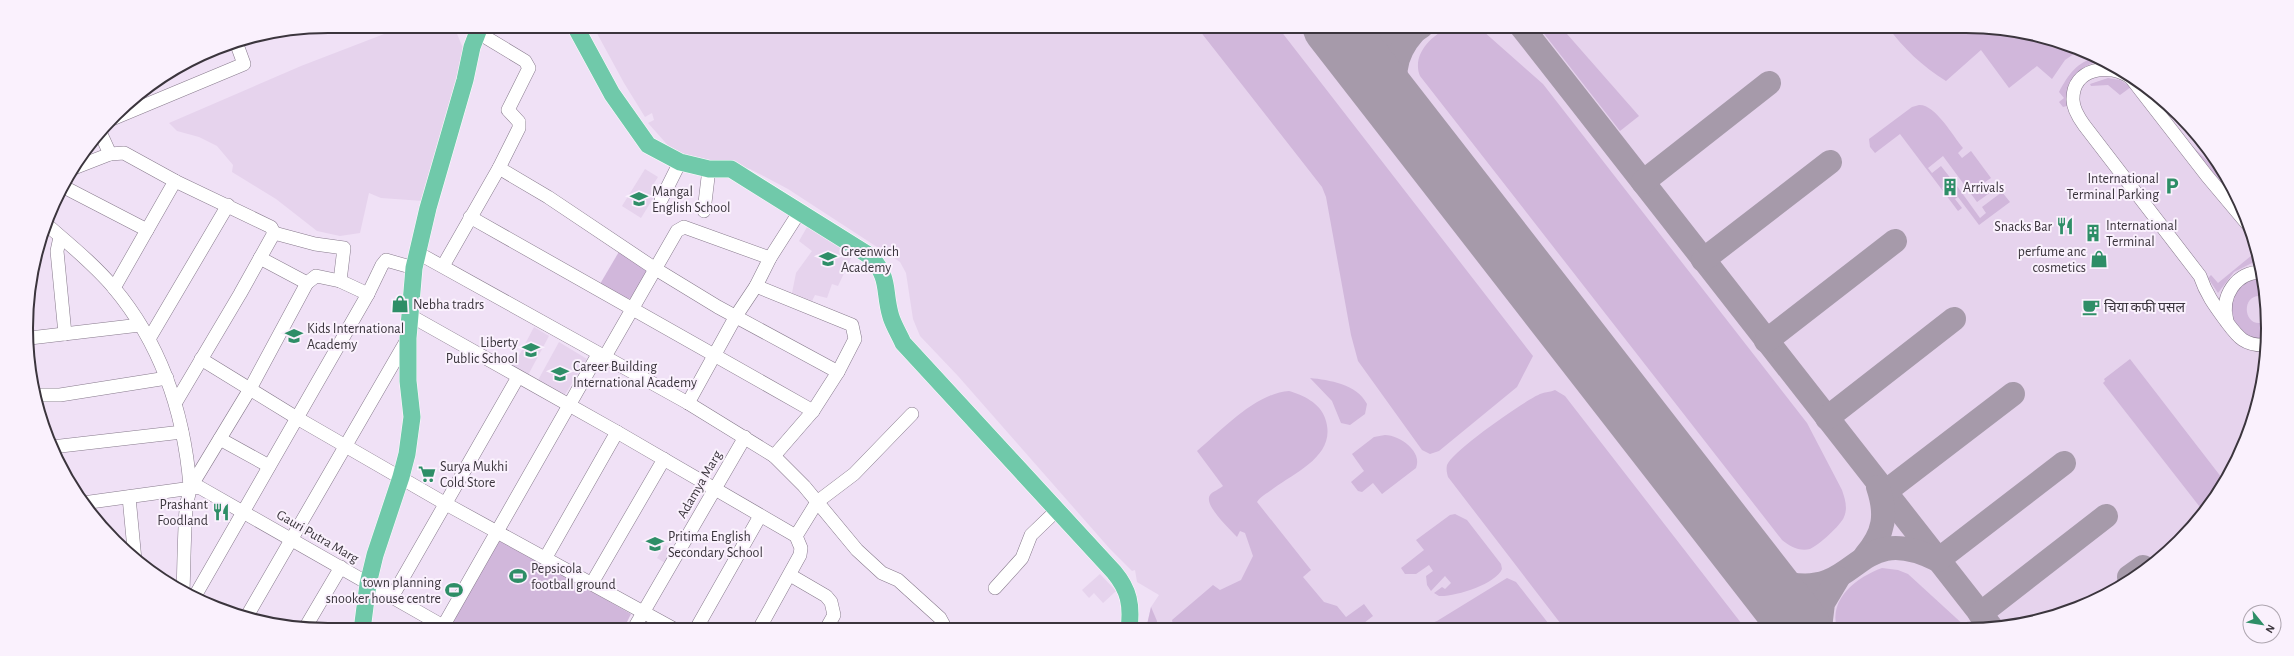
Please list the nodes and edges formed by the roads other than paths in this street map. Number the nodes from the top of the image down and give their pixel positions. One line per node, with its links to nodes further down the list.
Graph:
1 (477, 33): 28 (main road)
2 (484, 33): 12 (street)
3 (579, 33): 10 (main road)
4 (238, 47): 7 (street)
5 (2106, 68): 40 (street)
6 (2141, 90): 20 (street)
7 (125, 114)
8 (102, 137): 9 (street)
9 (110, 154): 11 (street); 14 (street)
10 (680, 162): 13 (main road); 16 (street)
11 (83, 165)
12 (499, 168): 21 (street); 30 (street)
13 (710, 169): 18 (street); 19 (main road)
14 (175, 181): 17 (street); 23 (street)
15 (68, 189): 23 (street)
16 (661, 200)
17 (228, 206): 24 (street); 45 (street)
18 (704, 210)
19 (800, 211): 27 (street); 77 (main road)
20 (2239, 214)
21 (470, 217): 29 (street); 37 (street)
22 (51, 228): 25 (street)
23 (147, 230): 35 (street)
24 (274, 233): 26 (street); 32 (street)
25 (60, 237): 35 (street); 42 (street)
26 (260, 258): 33 (street); 49 (street)
27 (770, 258): 30 (street); 34 (street)
28 (416, 261): 29 (street); 36 (street); 38 (main road)
29 (443, 266): 47 (street)
30 (654, 268): 37 (street); 39 (street)
31 (2256, 274): 40 (street)
32 (340, 281): 33 (street); 36 (street)
33 (307, 282): 53 (street)
34 (756, 286): 39 (street); 50 (street)
35 (114, 288): 41 (street)
36 (368, 294): 60 (street)
37 (633, 310): 47 (street); 48 (street)
38 (410, 316): 44 (main road); 51 (street)
39 (736, 316): 48 (street); 50 (street)
40 (2227, 322): 46 (street)
41 (140, 325): 42 (street); 45 (street)
42 (65, 334): 43 (street)
43 (34, 338)
44 (408, 338): 65 (street); 70 (main road)
45 (149, 339): 52 (street)
46 (2260, 345)
47 (601, 354): 56 (street); 57 (street)
48 (714, 356): 56 (street); 58 (street)
49 (201, 359): 53 (street); 55 (street)
50 (838, 372): 58 (street)
51 (518, 377): 57 (street); 76 (street)
52 (167, 378): 54 (street); 55 (street)
53 (250, 388): 60 (street); 64 (street)
54 (41, 395)
55 (176, 402): 61 (street)
56 (688, 403): 63 (street)
57 (568, 405): 62 (street); 80 (street)
58 (813, 411): 67 (street)
59 (912, 414): 74 (street)
60 (297, 418): 65 (street); 69 (street)
61 (182, 432): 66 (street); 71 (street)
62 (617, 432): 68 (street); 84 (street)
63 (745, 437): 67 (street); 72 (street, Adamya Marg)
64 (220, 439): 69 (street); 71 (street)
65 (345, 446): 70 (street); 82 (street)
66 (58, 447)
67 (774, 456): 74 (street)
68 (664, 459): 72 (street); 87 (street)
69 (269, 466): 78 (street)
70 (401, 477): 76 (street); 88 (main road)
71 (190, 488): 73 (street); 78 (street, Gauri Putra Marg); 89 (street)
72 (714, 489): 79 (street); 94 (street, Adamya Marg)
73 (129, 497): 75 (street); 83 (street)
74 (818, 502): 81 (street); 104 (street)
75 (91, 504)
76 (446, 504): 80 (street); 92 (street)
77 (1057, 510): 90 (street); 105 (main road)
78 (243, 512): 82 (street, Gauri Putra Marg); 91 (street)
79 (760, 516): 81 (street); 101 (street)
80 (497, 530): 84 (street); 98 (street)
81 (796, 536): 86 (street)
82 (291, 539): 85 (street, Gauri Putra Marg); 93 (street)
83 (134, 551)
84 (546, 557): 87 (street)
85 (340, 567): 88 (street, Gauri Putra Marg); 95 (street)
86 (790, 575): 102 (street); 103 (street)
87 (592, 583): 94 (street)
88 (368, 584): 92 (street, Gauri Putra Marg); 96 (main road)
89 (183, 585)
90 (995, 588)
91 (197, 592)
92 (392, 597): 97 (street, Gauri Putra Marg)
93 (249, 612)
94 (643, 612): 99 (street, Adamya Marg); 100 (street)
95 (309, 622)
96 (363, 623)
97 (436, 623)
98 (447, 623)
99 (637, 623)
100 (662, 623)
101 (699, 623)
102 (762, 623)
103 (829, 623)
104 (943, 623)
105 (1129, 623)

